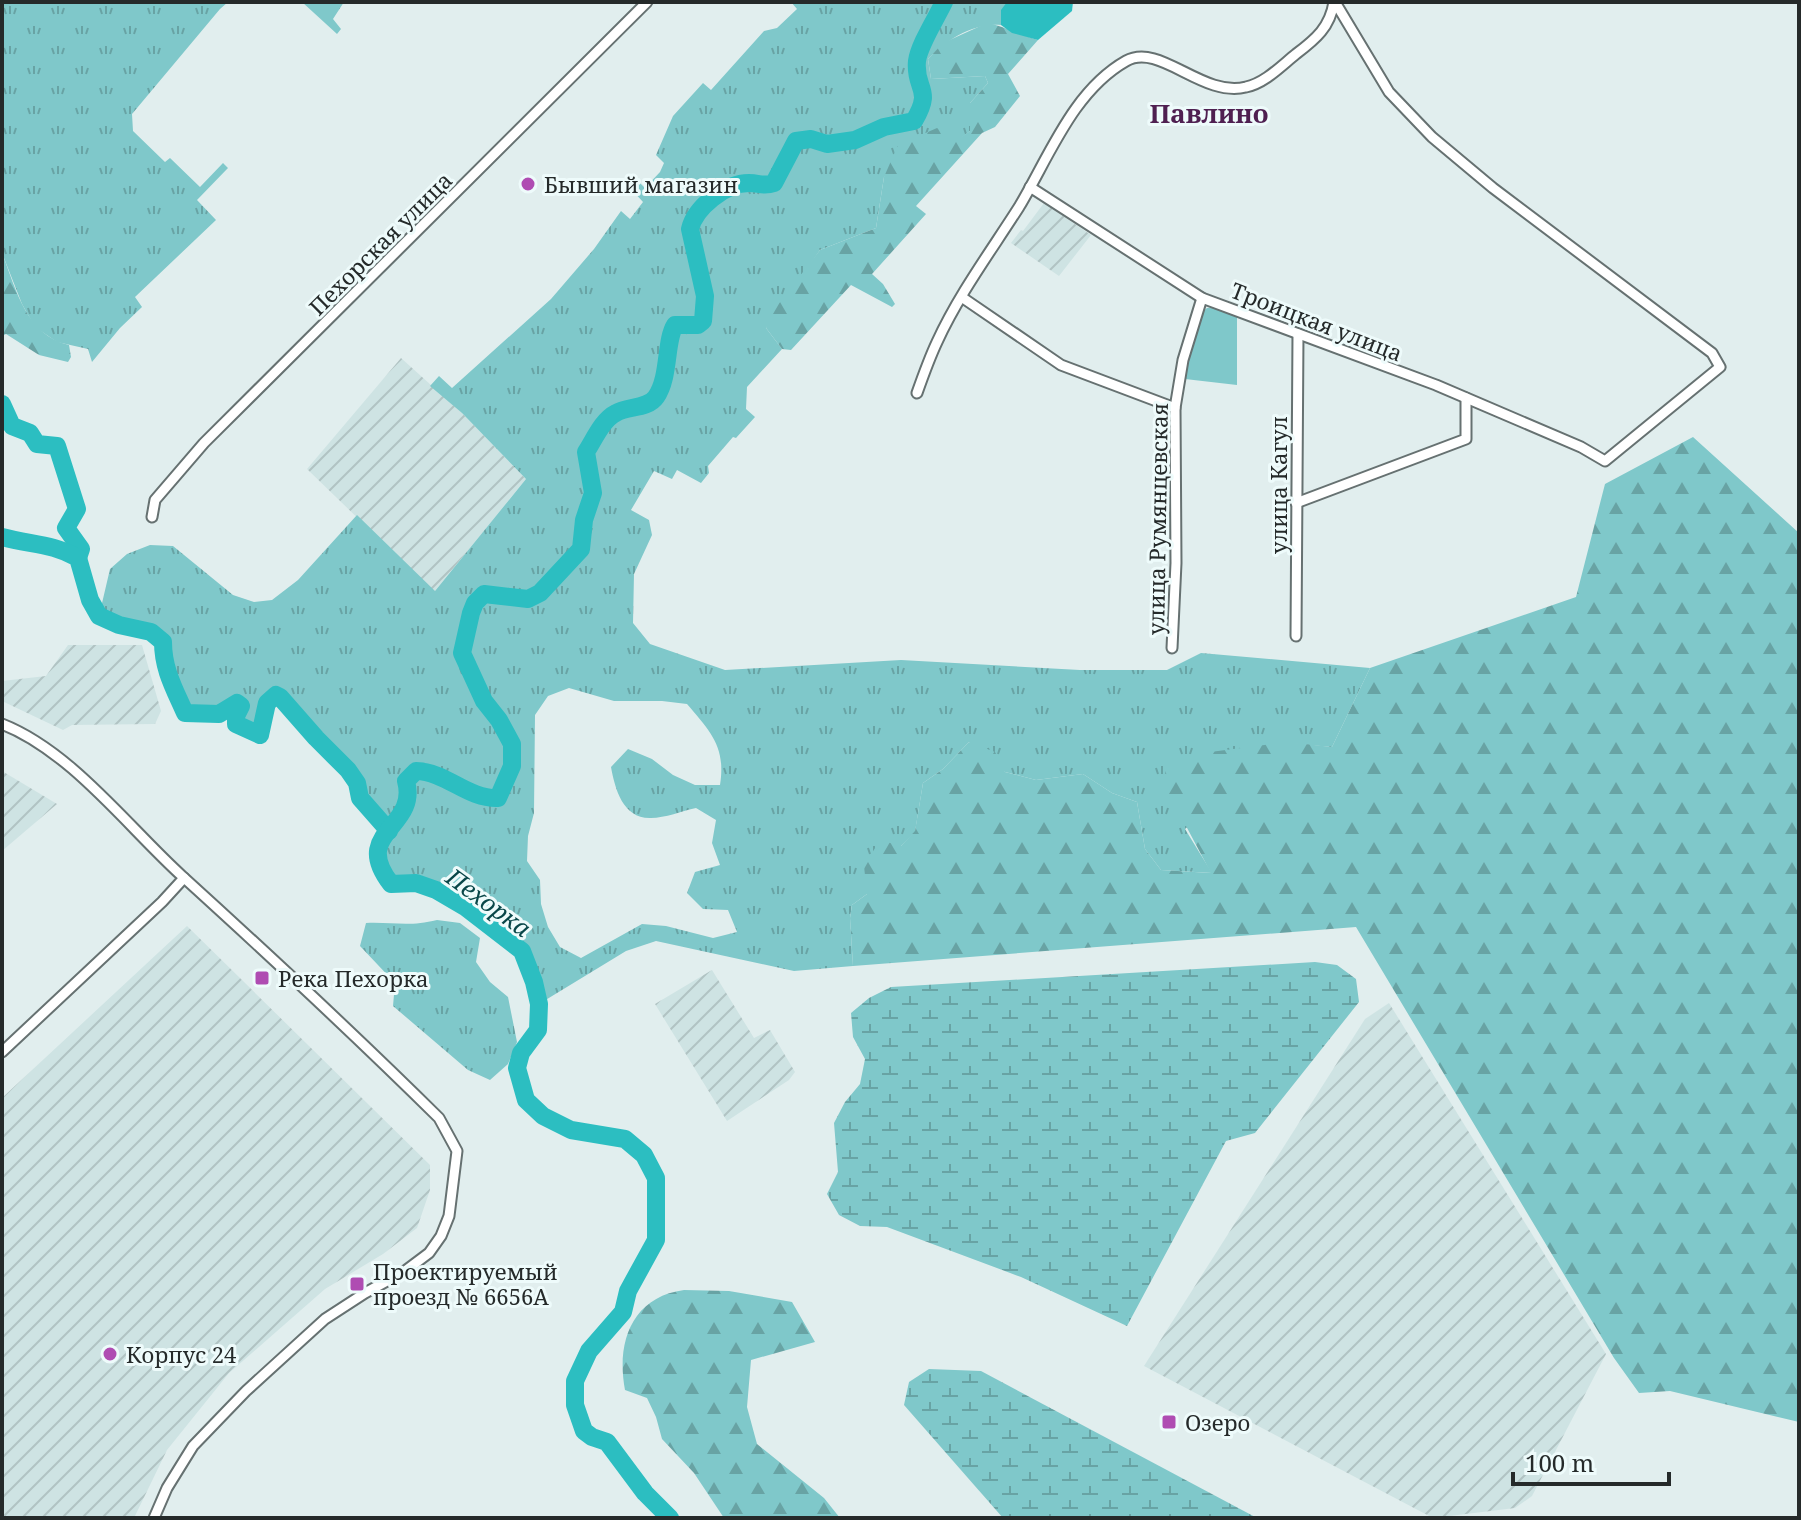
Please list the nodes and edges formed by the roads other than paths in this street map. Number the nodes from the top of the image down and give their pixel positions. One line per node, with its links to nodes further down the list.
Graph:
1 (647, 2): 11 (street, Пехорская улица)
2 (1335, 2): 3 (street); 8 (street, Троицкая улица)
3 (1030, 187): 4 (street); 5 (street, Троицкая улица)
4 (963, 298): 7 (street); 9 (street)
5 (1202, 298): 6 (street, Троицкая улица); 9 (street, улица Румянцевская)
6 (1298, 334): 8 (street, Троицкая улица); 10 (street, улица Кагул)
7 (917, 393)
8 (1466, 398): 10 (street)
9 (1175, 408): 13 (street, улица Румянцевская)
10 (1296, 503): 12 (street, улица Кагул)
11 (152, 517)
12 (1296, 636)
13 (1172, 648)
14 (2, 724): 15 (street)
15 (184, 878): 16 (street); 17 (street)
16 (2, 1052)
17 (154, 1518)

